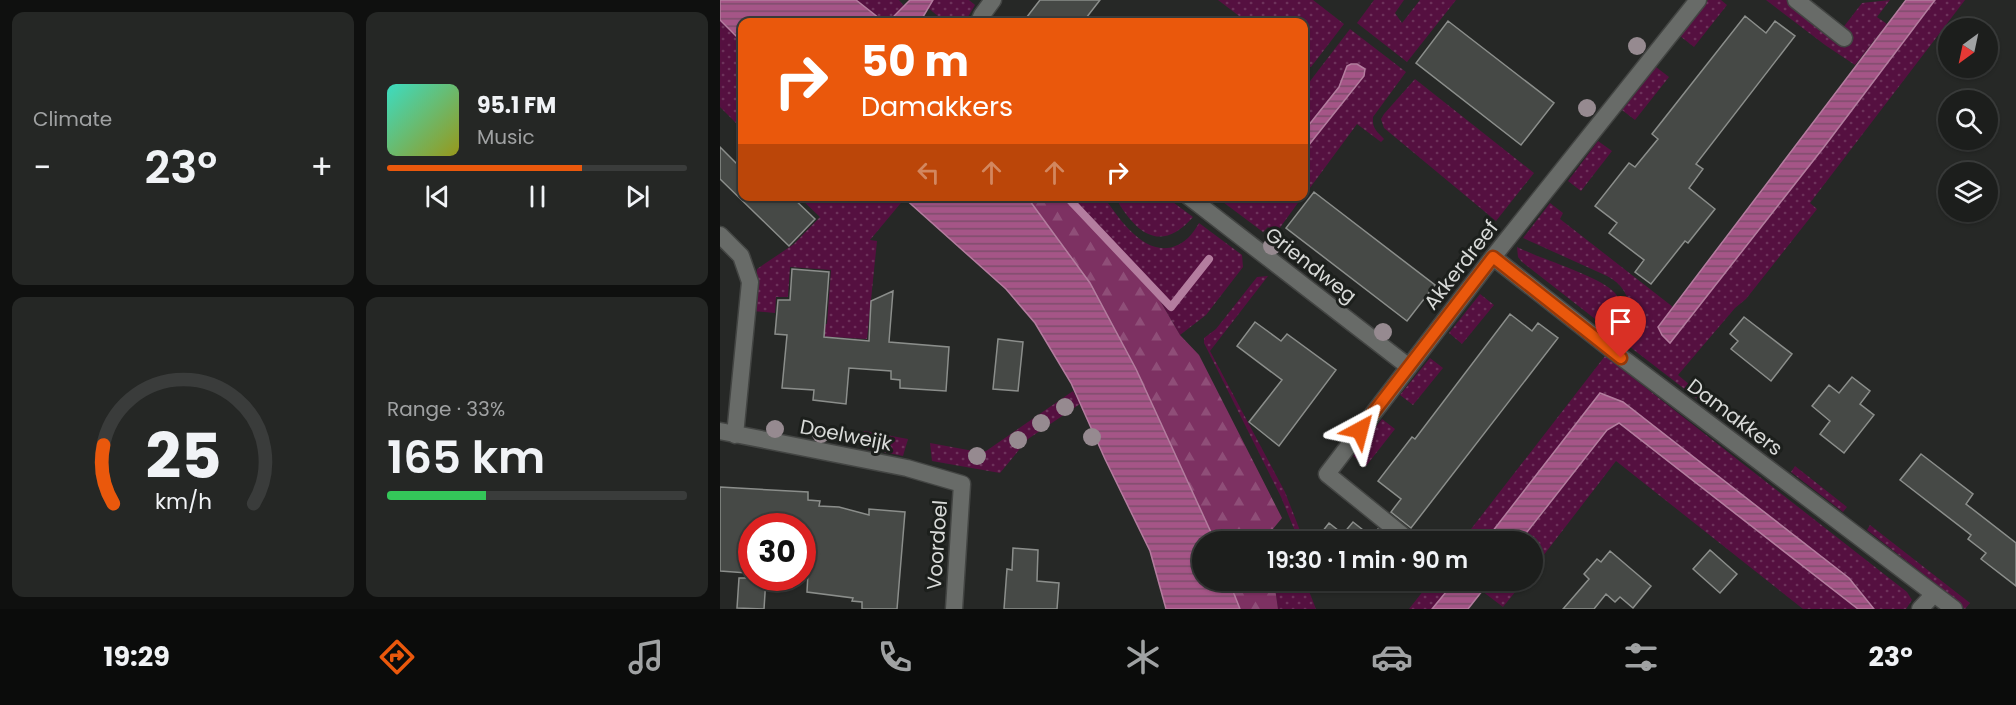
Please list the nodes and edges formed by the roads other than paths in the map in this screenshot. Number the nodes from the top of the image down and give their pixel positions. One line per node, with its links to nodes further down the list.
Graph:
1 (993, 0): 4 (street)
2 (1698, 0): 8 (street, Akkerdreef)
3 (1796, 0): 5 (street)
4 (980, 18)
5 (1844, 38)
6 (1194, 201): 9 (street, Griendweg)
7 (720, 235): 10 (street)
8 (1493, 257): 9 (street, Akkerdreef); 13 (street, Damakkers)
9 (1409, 367): 12 (street, Akkerdreef)
10 (727, 433): 11 (street, Doelweijk)
11 (962, 484): 14 (street, Voordoel)
12 (1397, 531)
13 (1934, 594): 15 (street); 16 (street, Damakkers)
14 (954, 609)
15 (1920, 609)
16 (1954, 609)

